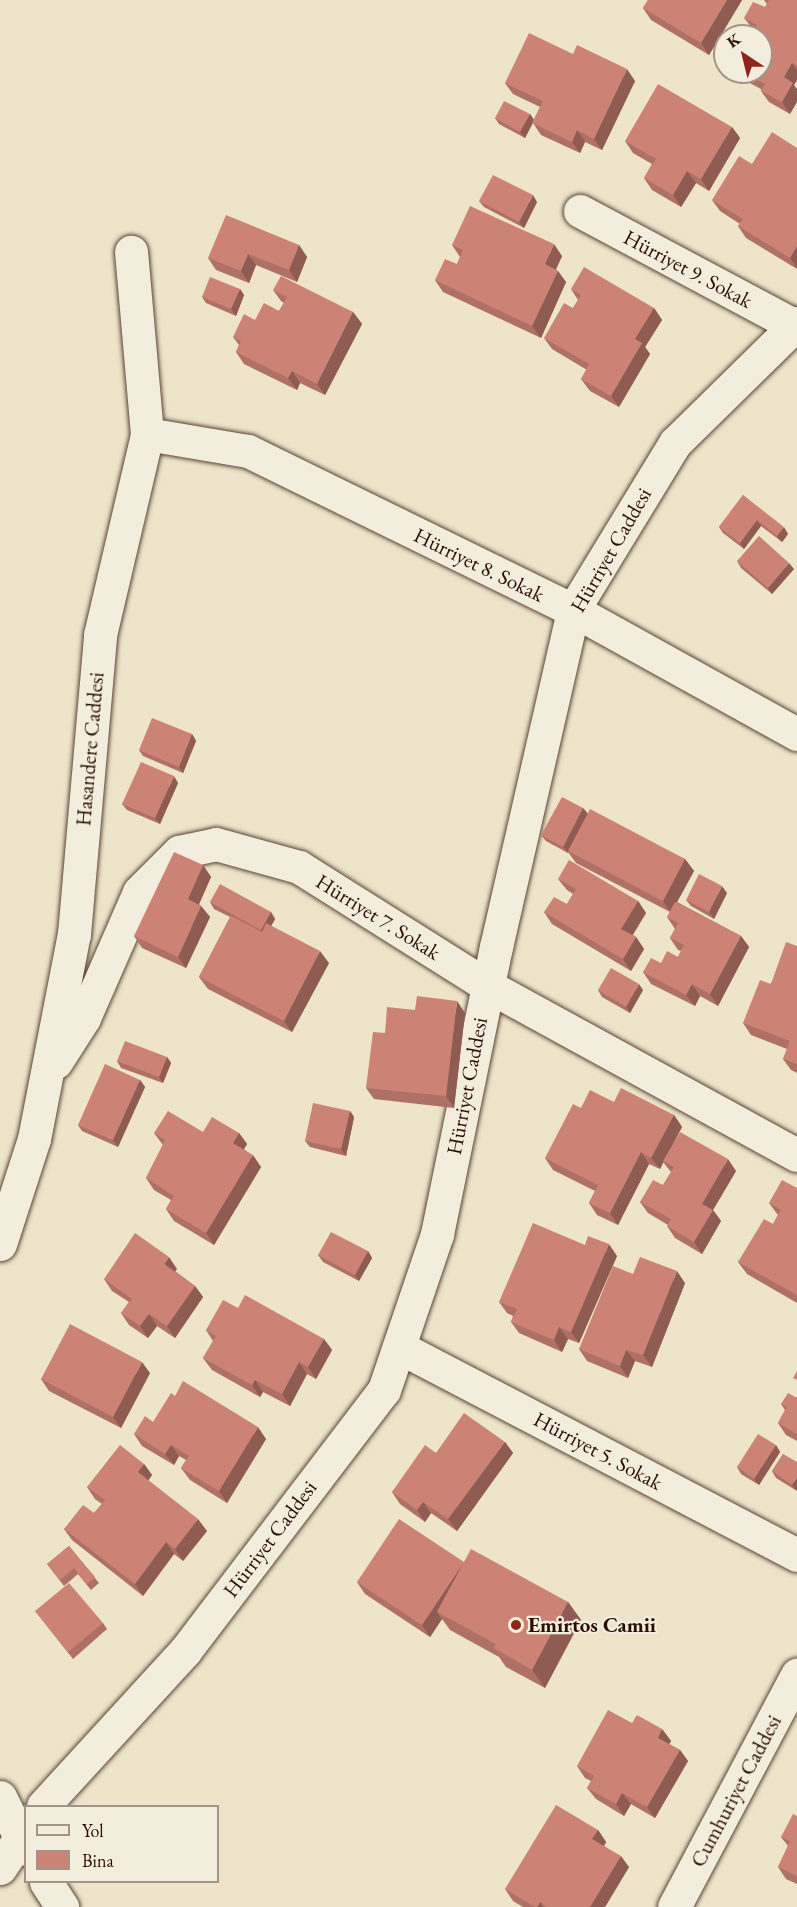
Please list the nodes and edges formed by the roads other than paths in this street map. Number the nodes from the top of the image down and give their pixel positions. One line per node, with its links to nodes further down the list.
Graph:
1 (580, 211): 3 (street, Hürriyet 9. Sokak)
2 (131, 252): 4 (street, Hasandere Caddesi)
3 (796, 326): 5 (street, Hürriyet Caddesi)
4 (147, 434): 5 (street, Hürriyet 8. Sokak); 8 (street, Hasandere Caddesi)
5 (573, 610): 6 (street, Hürriyet 8. Sokak); 7 (street, Hürriyet Caddesi)
6 (797, 734)
7 (488, 986): 8 (street, Hürriyet 7. Sokak); 9 (street, Hürriyet 7. Sokak); 11 (street, Hürriyet Caddesi)
8 (46, 1077): 10 (street, Hasandere Caddesi)
9 (797, 1155)
10 (0, 1244)
11 (399, 1347): 12 (street, Hürriyet 5. Sokak); 15 (street, Hürriyet Caddesi)
12 (797, 1555)
13 (797, 1675): 19 (street, Cumhuriyet Caddesi)
14 (0, 1797): 16 (street)
15 (44, 1805)
16 (23, 1839): 17 (street)
17 (0, 1868)
18 (47, 1883): 20 (street)
19 (685, 1903)
20 (62, 1907)

